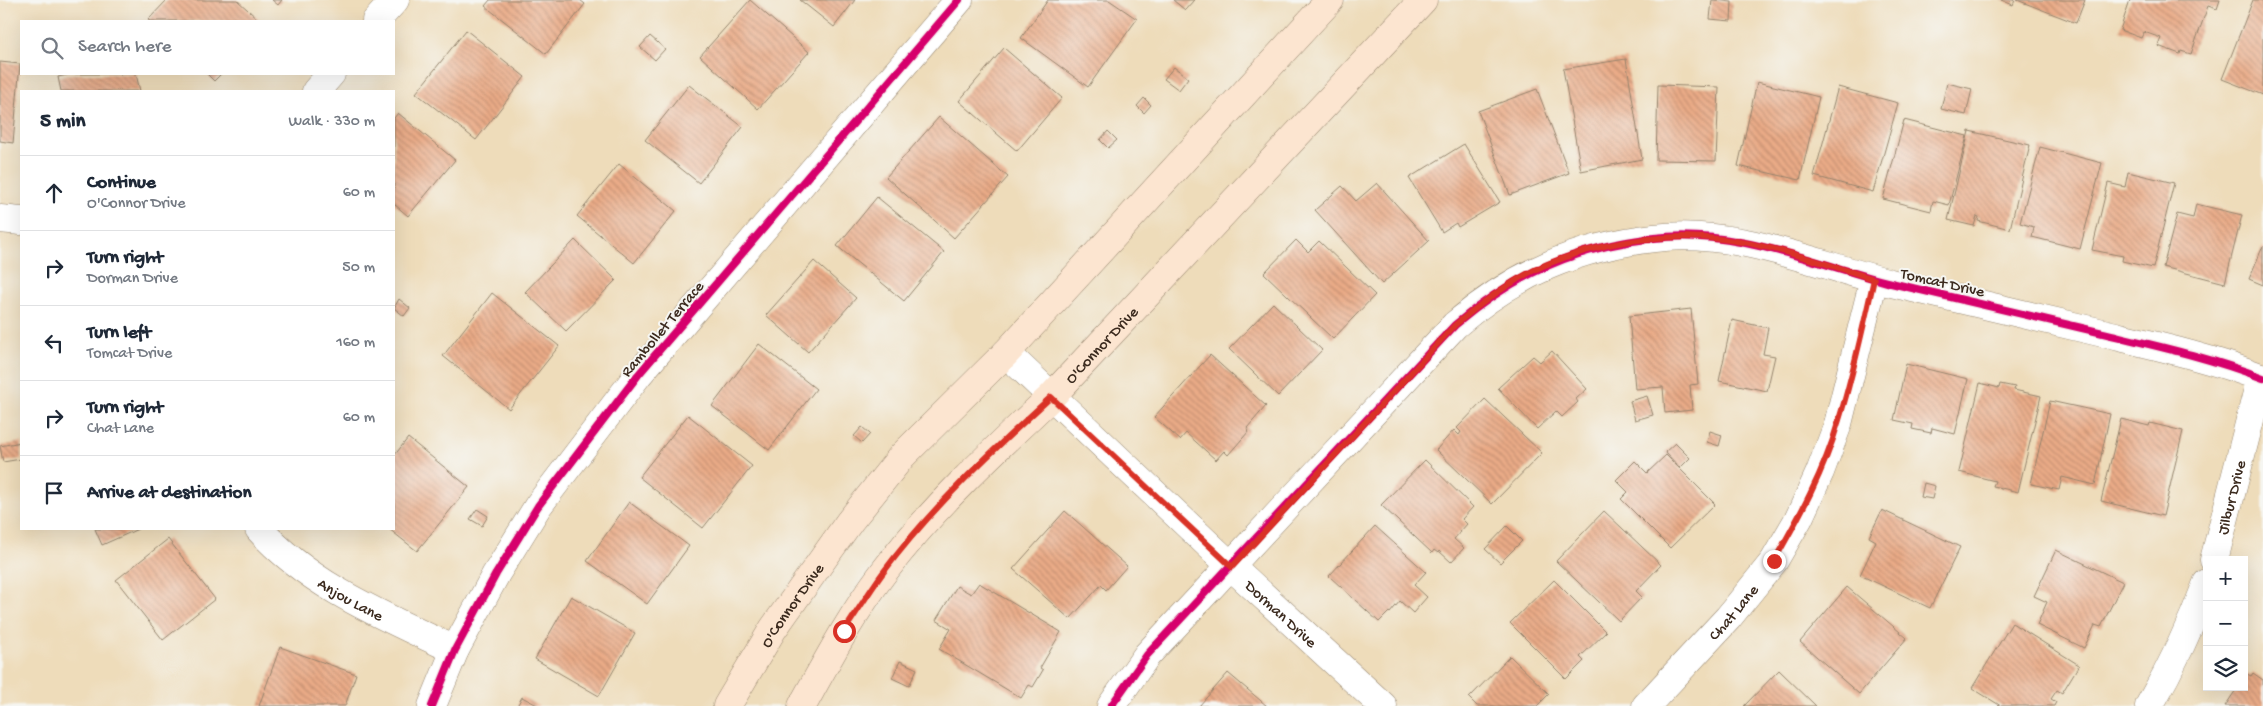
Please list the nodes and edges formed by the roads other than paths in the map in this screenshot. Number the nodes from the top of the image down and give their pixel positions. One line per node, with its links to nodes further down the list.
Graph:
1 (395, 0): 5 (street)
2 (959, 0): 18 (street, Rambollet Terrace)
3 (1330, 0): 11 (main road, O'Connor Drive)
4 (1424, 0): 13 (main road, O'Connor Drive)
5 (377, 20)
6 (330, 75): 7 (street)
7 (317, 90)
8 (0, 219): 9 (street)
9 (20, 221)
10 (1874, 279): 12 (street, Tomcat Drive); 16 (street, Tomcat Drive); 24 (street, Chat Lane)
11 (1006, 354): 13 (street, Dorman Drive); 20 (main road, O'Connor Drive)
12 (2262, 378): 15 (street, Jilbur Drive)
13 (1051, 397): 16 (street, Dorman Drive); 21 (main road, O'Connor Drive)
14 (260, 530): 18 (street, Anjou Lane)
15 (2215, 556)
16 (1232, 567): 22 (street, Tomcat Drive); 23 (street, Dorman Drive)
17 (2203, 594): 25 (street)
18 (456, 650): 19 (street, Rambollet Terrace)
19 (432, 706)
20 (727, 706)
21 (802, 706)
22 (1112, 706)
23 (1383, 706)
24 (1646, 706)
25 (2148, 706)

